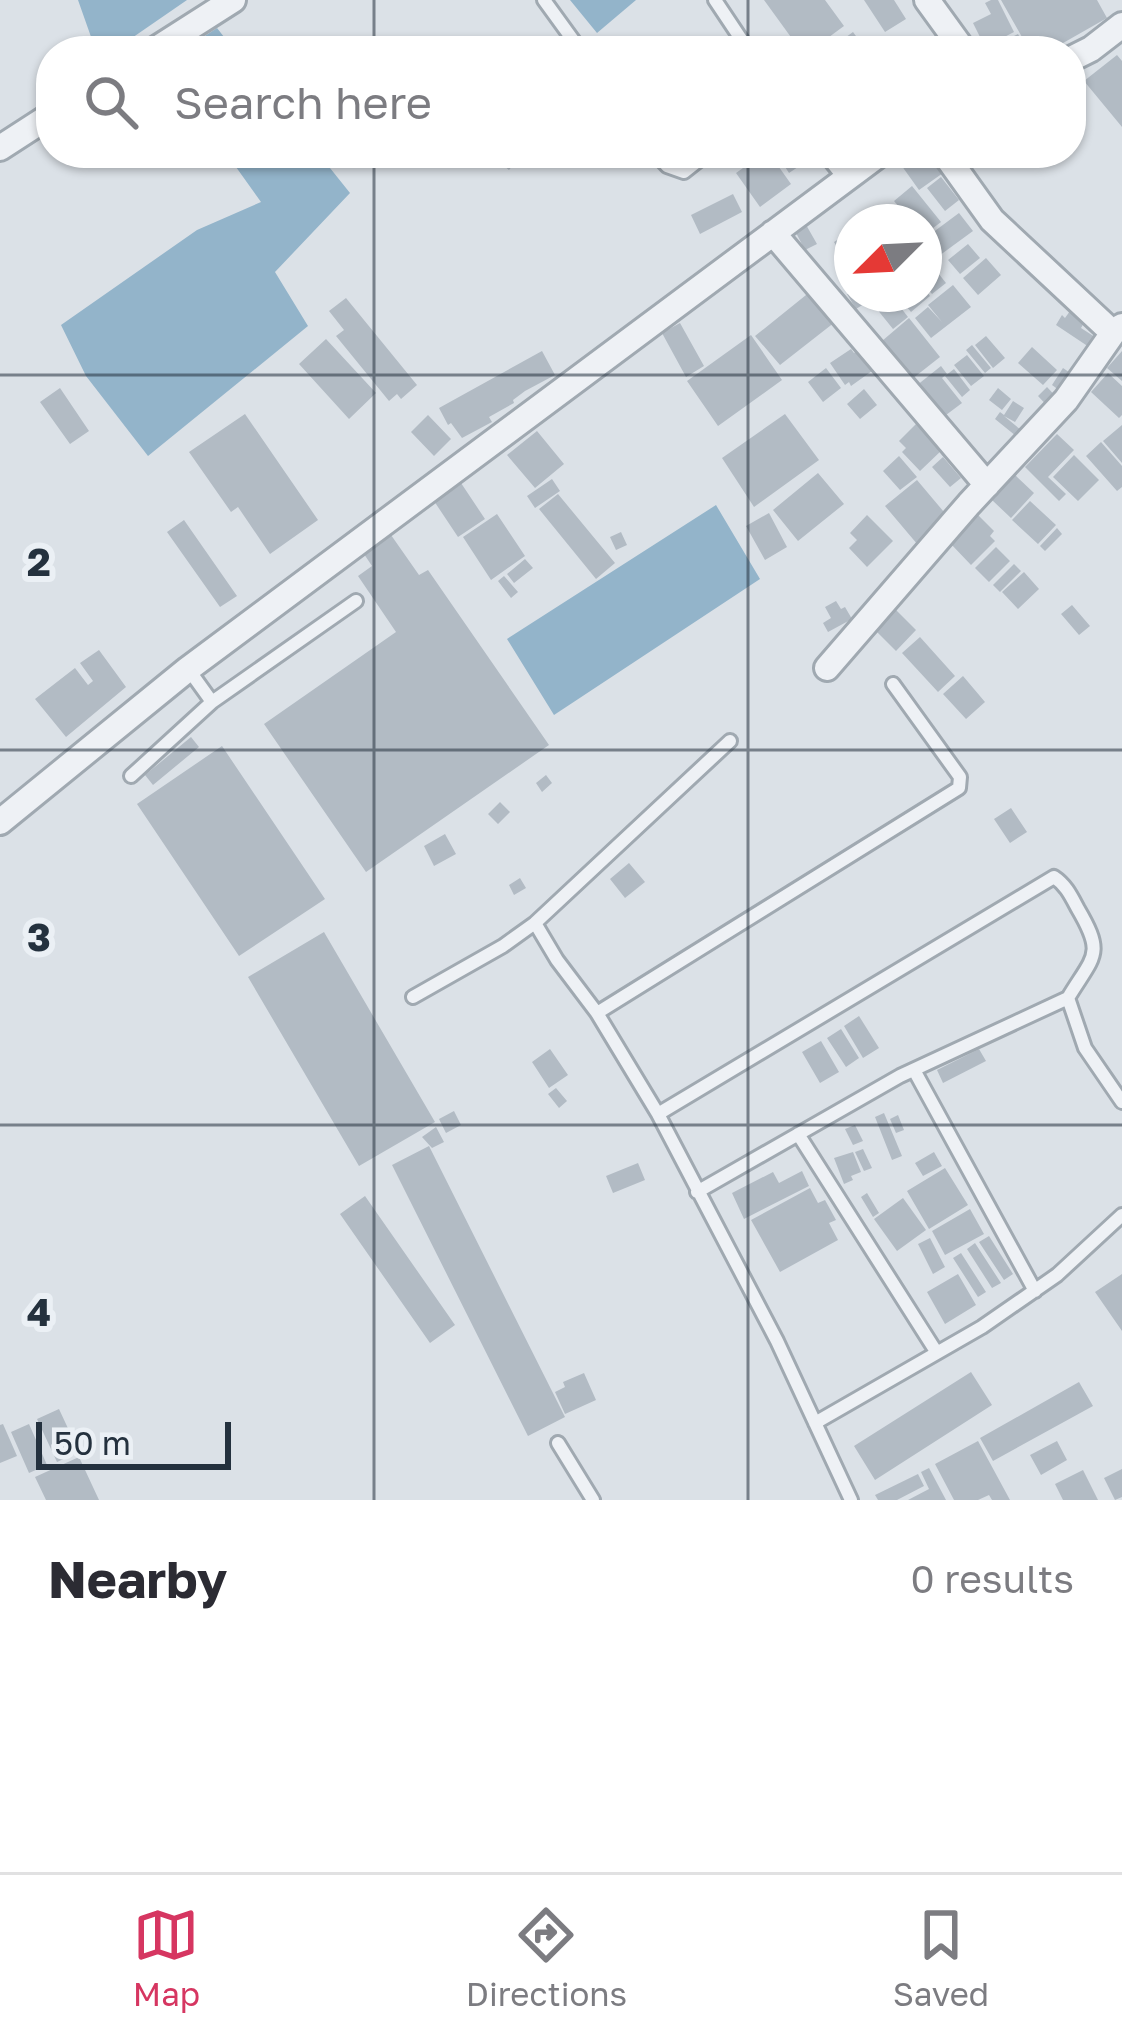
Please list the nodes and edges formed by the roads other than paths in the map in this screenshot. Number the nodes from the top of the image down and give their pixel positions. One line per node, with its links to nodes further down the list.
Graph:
1 (233, 0): 6 (street)
2 (544, 0): 7 (lane)
3 (715, 0): 8 (lane)
4 (927, 0): 9 (street)
5 (1122, 25): 10 (street)
6 (176, 36)
7 (570, 36)
8 (739, 36)
9 (953, 36)
10 (1086, 51)
11 (36, 125): 12 (street)
12 (0, 148)
13 (836, 168): 16 (lane)
14 (860, 168): 16 (street)
15 (955, 168): 18 (street)
16 (845, 179): 17 (street)
17 (773, 233): 19 (street); 21 (street)
18 (1118, 330): 19 (street)
19 (987, 485): 22 (street)
20 (356, 601): 24 (lane)
21 (188, 668): 24 (lane); 27 (street)
22 (827, 668)
23 (893, 684): 31 (lane)
24 (212, 702): 26 (lane)
25 (730, 741): 28 (lane)
26 (131, 776)
27 (0, 822)
28 (535, 923): 29 (lane); 31 (lane)
29 (413, 998)
30 (1068, 998): 32 (lane); 33 (lane); 34 (lane)
31 (597, 1013): 34 (lane)
32 (914, 1070): 35 (lane); 38 (lane)
33 (1122, 1102)
34 (658, 1114): 36 (lane)
35 (798, 1134): 36 (lane); 39 (lane)
36 (697, 1192): 40 (lane)
37 (1122, 1215): 38 (lane)
38 (1036, 1291): 39 (lane)
39 (937, 1353): 40 (lane)
40 (815, 1423): 43 (lane)
41 (558, 1443): 42 (lane)
42 (592, 1500)
43 (851, 1500)

